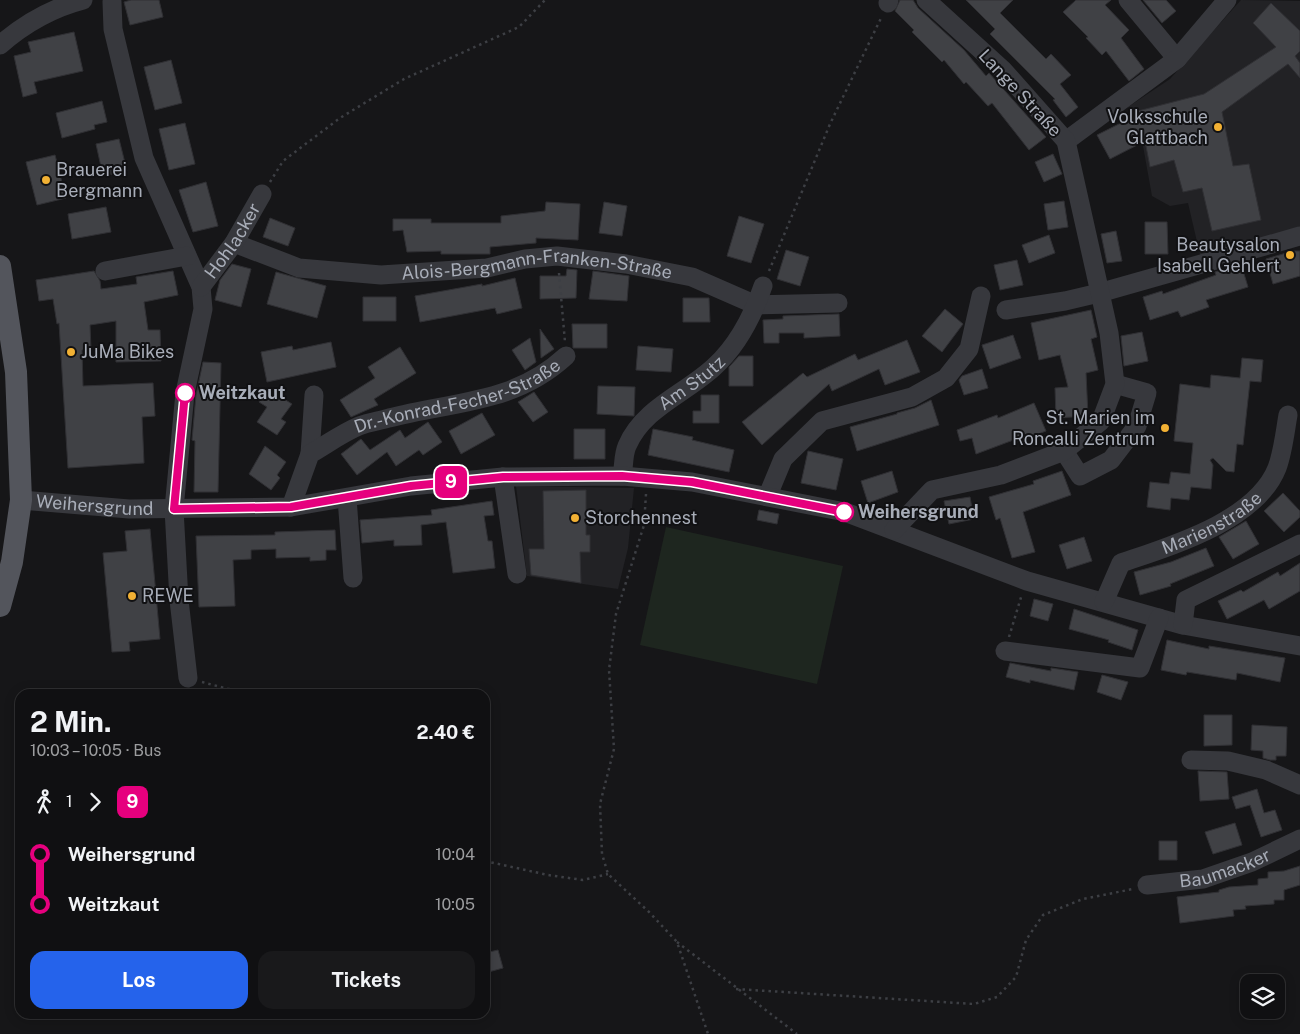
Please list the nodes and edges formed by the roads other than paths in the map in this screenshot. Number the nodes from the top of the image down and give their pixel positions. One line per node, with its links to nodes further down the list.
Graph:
1 (83, 0): 6 (street)
2 (926, 0): 8 (street, Lange Straße)
3 (1128, 0): 7 (street)
4 (1227, 0): 7 (street)
5 (108, 1): 12 (street)
6 (0, 44)
7 (1177, 59): 8 (street)
8 (1066, 141): 17 (street, Lange Straße)
9 (262, 194): 11 (street, Hohlacker)
10 (1300, 236): 17 (street)
11 (234, 243): 16 (street, Hohlacker); 20 (street, Alois-Bergmann-Franken-Straße)
12 (187, 256): 14 (street); 16 (street)
13 (0, 266): 32 (main road)
14 (105, 271)
15 (763, 286): 20 (street, Am Stutz)
16 (201, 287): 34 (street)
17 (1099, 293): 21 (street); 23 (street, Lange Straße)
18 (982, 296): 30 (street)
19 (838, 303): 20 (street, Alois-Bergmann-Franken-Straße)
20 (756, 304): 28 (street, Am Stutz)
21 (1006, 310)
22 (566, 356): 27 (street, Dr.-Konrad-Fecher-Straße)
23 (1115, 384): 26 (street, Lange Straße); 26 (street)
24 (314, 395): 27 (street)
25 (1288, 415): 39 (street, Marienstraße)
26 (1064, 451): 35 (street, Lange Straße)
27 (310, 454): 33 (street)
28 (622, 476): 29 (street, Weihersgrund); 30 (street, Weihersgrund)
29 (503, 477): 31 (street, Weihersgrund); 37 (street)
30 (768, 496): 35 (street, Weihersgrund)
31 (347, 498): 33 (street, Weihersgrund); 38 (street)
32 (21, 500): 34 (street, Weihersgrund); 40 (main road)
33 (291, 507): 34 (street, Weihersgrund)
34 (174, 509): 45 (street)
35 (894, 530): 39 (street, Weihersgrund)
36 (1300, 544): 42 (street)
37 (517, 574)
38 (353, 578)
39 (1104, 602): 41 (street, Weihersgrund)
40 (0, 606)
41 (1159, 618): 42 (street, Weihersgrund); 44 (street)
42 (1184, 625): 43 (street, Weihersgrund)
43 (1300, 646)
44 (1005, 651)
45 (188, 678)
46 (1191, 760): 47 (street)
47 (1300, 784)
48 (1300, 839): 49 (street, Baumacker)
49 (1146, 885)

